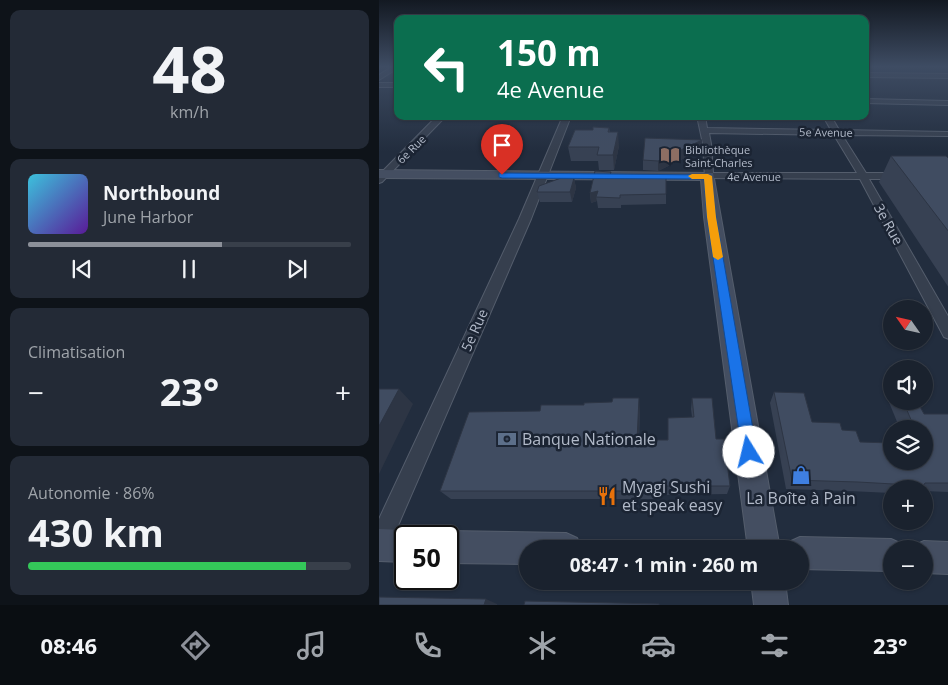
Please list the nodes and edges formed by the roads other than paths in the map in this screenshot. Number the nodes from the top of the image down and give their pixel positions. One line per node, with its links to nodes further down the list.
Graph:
1 (869, 101): 2 (street)
2 (948, 102)
3 (439, 120): 11 (street, 6e Rue)
4 (565, 120): 10 (street, 5e Rue)
5 (702, 120): 7 (street)
6 (830, 120): 8 (street, 3e Rue)
7 (704, 130): 8 (street, 5e Avenue); 12 (street)
8 (837, 132): 9 (street, 5e Avenue); 13 (street, 3e Rue)
9 (948, 134)
10 (541, 175): 11 (main road, 4e Avenue); 12 (main road, 4e Avenue); 17 (street, 5e Rue)
11 (381, 176)
12 (708, 176): 13 (street, 4e Avenue); 16 (main road)
13 (863, 176): 14 (street, 4e Avenue); 15 (street, 3e Rue)
14 (912, 176)
15 (948, 333)
16 (763, 540)
17 (379, 544): 18 (main road)
18 (394, 545)
19 (459, 547): 20 (main road)
20 (519, 548)
21 (809, 553): 22 (main road)
22 (883, 555)
23 (933, 557): 24 (main road)
24 (948, 558)
25 (769, 590): 26 (main road)
26 (771, 605)

